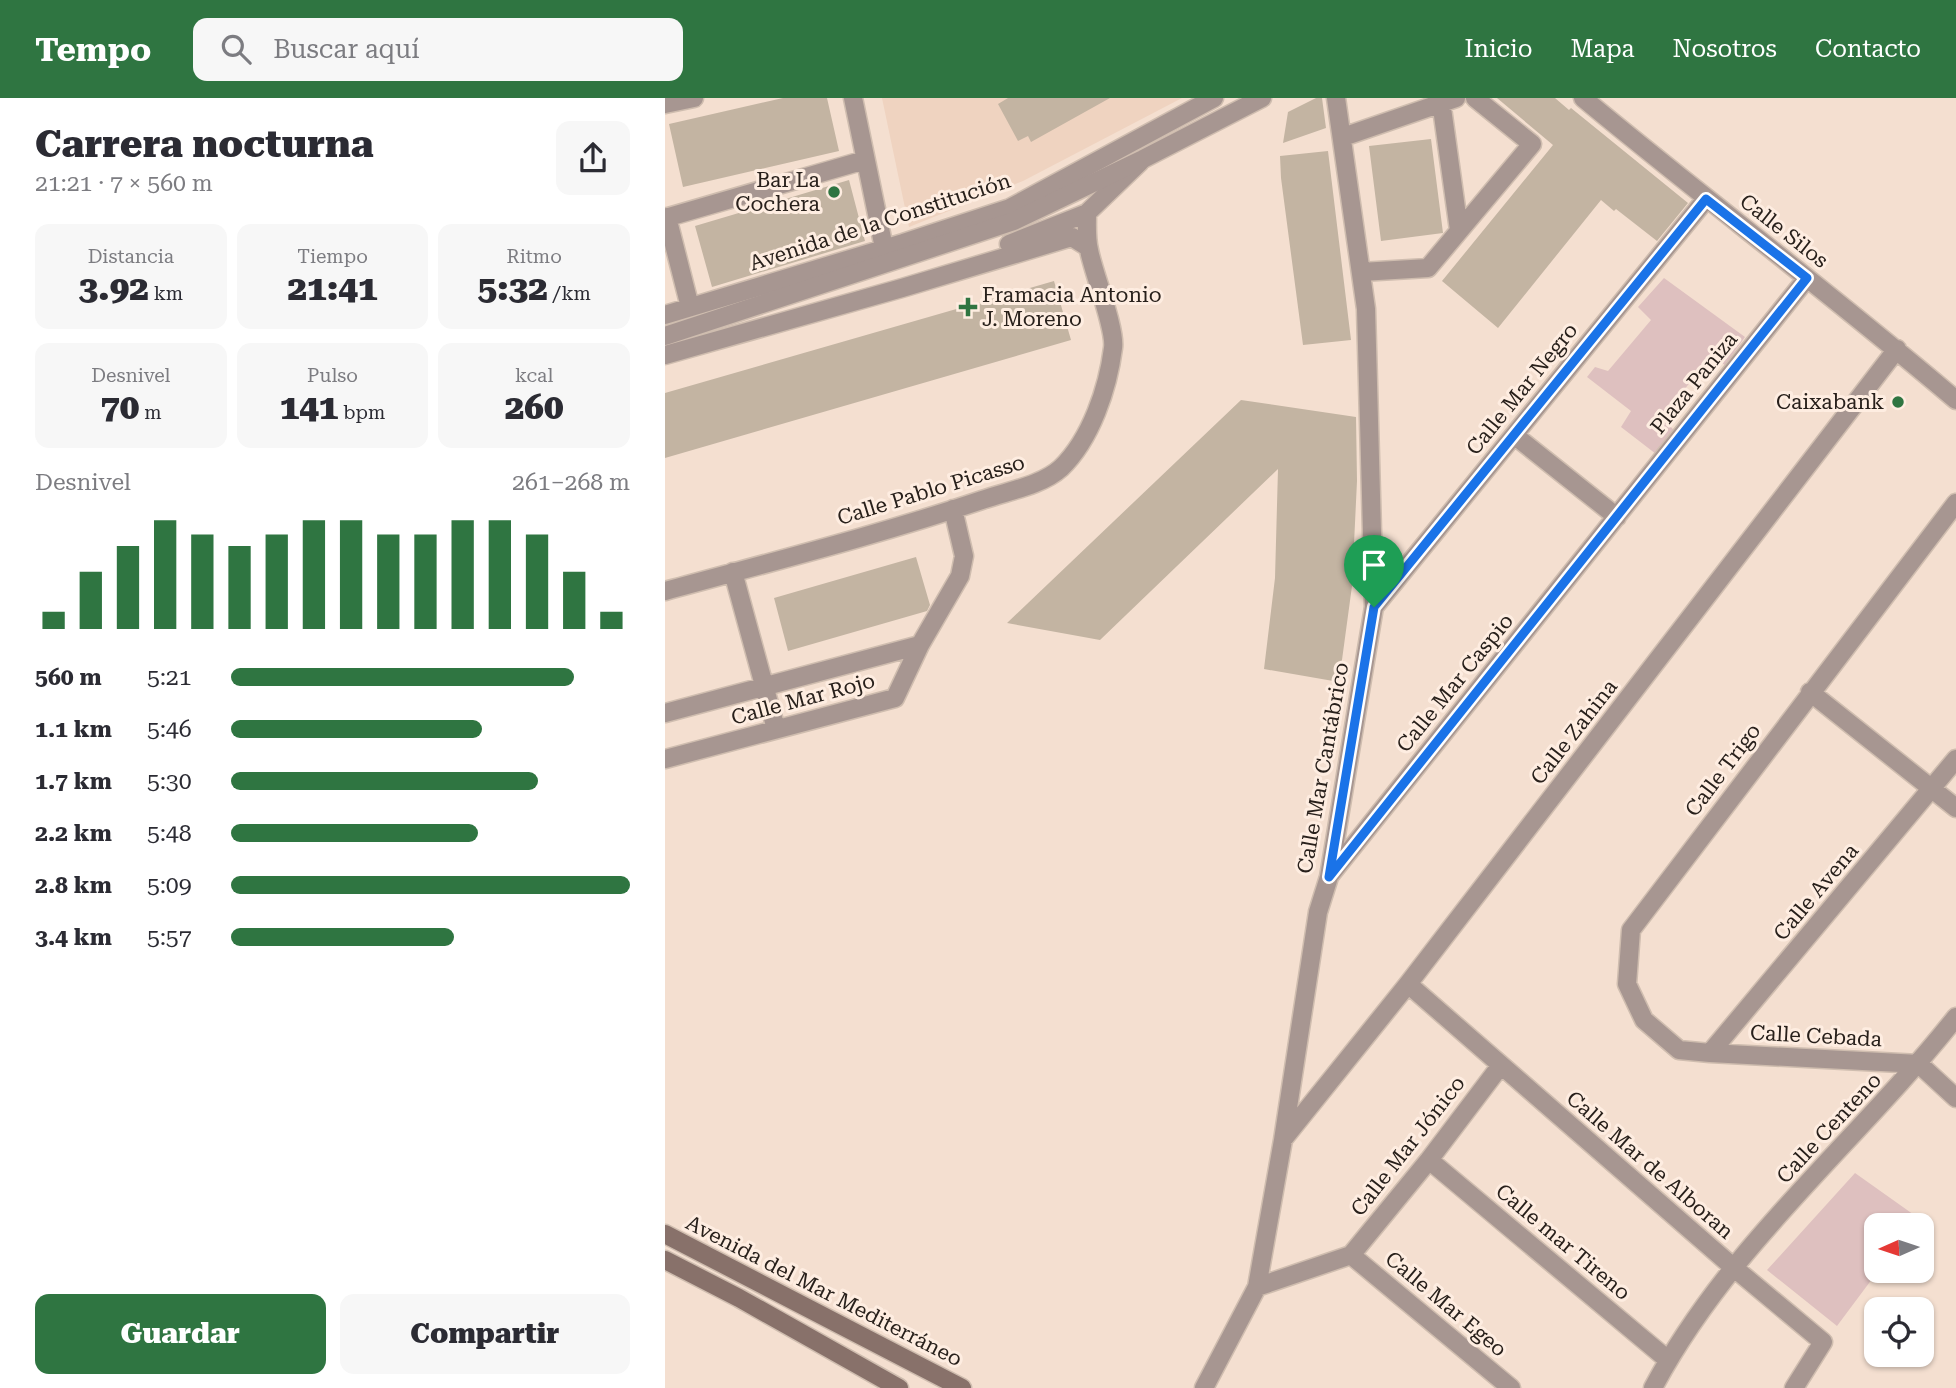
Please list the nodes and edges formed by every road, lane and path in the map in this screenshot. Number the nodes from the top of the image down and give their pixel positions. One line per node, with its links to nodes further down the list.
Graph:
1 (694, 98): 9 (street)
2 (853, 98): 12 (street)
3 (1214, 98): 18 (street, Avenida de la Constitución)
4 (1262, 98): 11 (street, Avenida de la Constitución)
5 (1336, 98): 10 (street, Calle Mar Cantábrico)
6 (1475, 98): 16 (street)
7 (1583, 98): 13 (street, Calle Silos)
8 (1449, 100): 10 (street); 16 (street)
9 (665, 104)
10 (1343, 137): 19 (street, Calle Mar Cantábrico)
11 (1143, 159): 14 (street, Avenida de la Constitución); 24 (street, Avenida de la Constitución)
12 (865, 160): 15 (street); 18 (street)
13 (1706, 199): 20 (street, Calle Silos); 28 (street, Calle Mar Negro)
14 (1087, 213): 17 (street, Calle Pablo Picasso); 21 (street, Avenida de la Constitución)
15 (666, 217): 22 (street)
16 (1459, 230): 19 (street)
17 (1088, 247): 21 (street, Avenida de la Constitución); 30 (street, Calle Pablo Picasso)
18 (884, 248): 22 (street, Avenida de la Constitución)
19 (1361, 272): 34 (street, Calle Mar Cantábrico)
20 (1807, 278): 25 (street, Calle Silos); 31 (street, Plaza Paniza)
21 (902, 288): 26 (street, Avenida de la Constitución)
22 (690, 307): 23 (street, Avenida de la Constitución)
23 (665, 315)
24 (665, 336)
25 (1897, 349): 27 (street, Calle Silos); 45 (street, Calle Zahina)
26 (665, 355)
27 (1956, 400)
28 (1514, 435): 31 (street); 34 (street, Calle Mar Negro)
29 (1956, 503): 37 (street, Calle Trigo)
30 (953, 509): 32 (street, Calle Pablo Picasso); 35 (street, Calle Mar Rojo)
31 (1617, 517): 44 (street, Calle Mar Caspio)
32 (733, 572): 33 (street, Calle Pablo Picasso); 36 (street, Calle Mar Rojo)
33 (665, 592)
34 (1374, 607): 44 (street, Calle Mar Cantábrico)
35 (921, 645): 36 (street, Calle Mar Rojo); 39 (street, Calle Mar Rojo)
36 (763, 686): 38 (street, Calle Mar Rojo); 39 (street, Calle Mar Rojo)
37 (1810, 692): 42 (street); 47 (street, Calle Trigo)
38 (665, 713)
39 (776, 729): 40 (street, Calle Mar Rojo)
40 (665, 759)
41 (1956, 759): 42 (street, Calle Avena)
42 (1932, 789): 43 (street); 47 (street, Calle Avena)
43 (1956, 808)
44 (1329, 877): 51 (street, Calle Mar Cantábrico)
45 (1408, 984): 49 (street, Calle Mar de Alboran); 51 (street, Calle Zahina)
46 (1956, 1017): 48 (street, Calle Centeno)
47 (1710, 1053): 48 (street, Calle Cebada)
48 (1919, 1064): 50 (street); 56 (street, Calle Centeno)
49 (1501, 1065): 52 (street, Calle Mar Jónico); 56 (street, Calle Mar de Alboran)
50 (1956, 1098)
51 (1283, 1140): 57 (street, Calle Mar Cantábrico)
52 (1429, 1160): 54 (street, Calle Mar Jónico); 58 (street, Calle mar Tireno)
53 (665, 1234): 60 (main road, Avenida del Mar Mediterráneo)
54 (1351, 1255): 57 (street); 62 (street, Calle Mar Egeo)
55 (665, 1260): 59 (main road)
56 (1733, 1267): 58 (street, Calle Centeno); 64 (street, Calle Mar de Alboran)
57 (1257, 1287): 61 (street, Calle Mar Cantábrico)
58 (1668, 1360): 63 (street, Calle Centeno)
59 (899, 1388)
60 (962, 1388)
61 (1204, 1388)
62 (1511, 1388)
63 (1653, 1388)
64 (1794, 1388)

